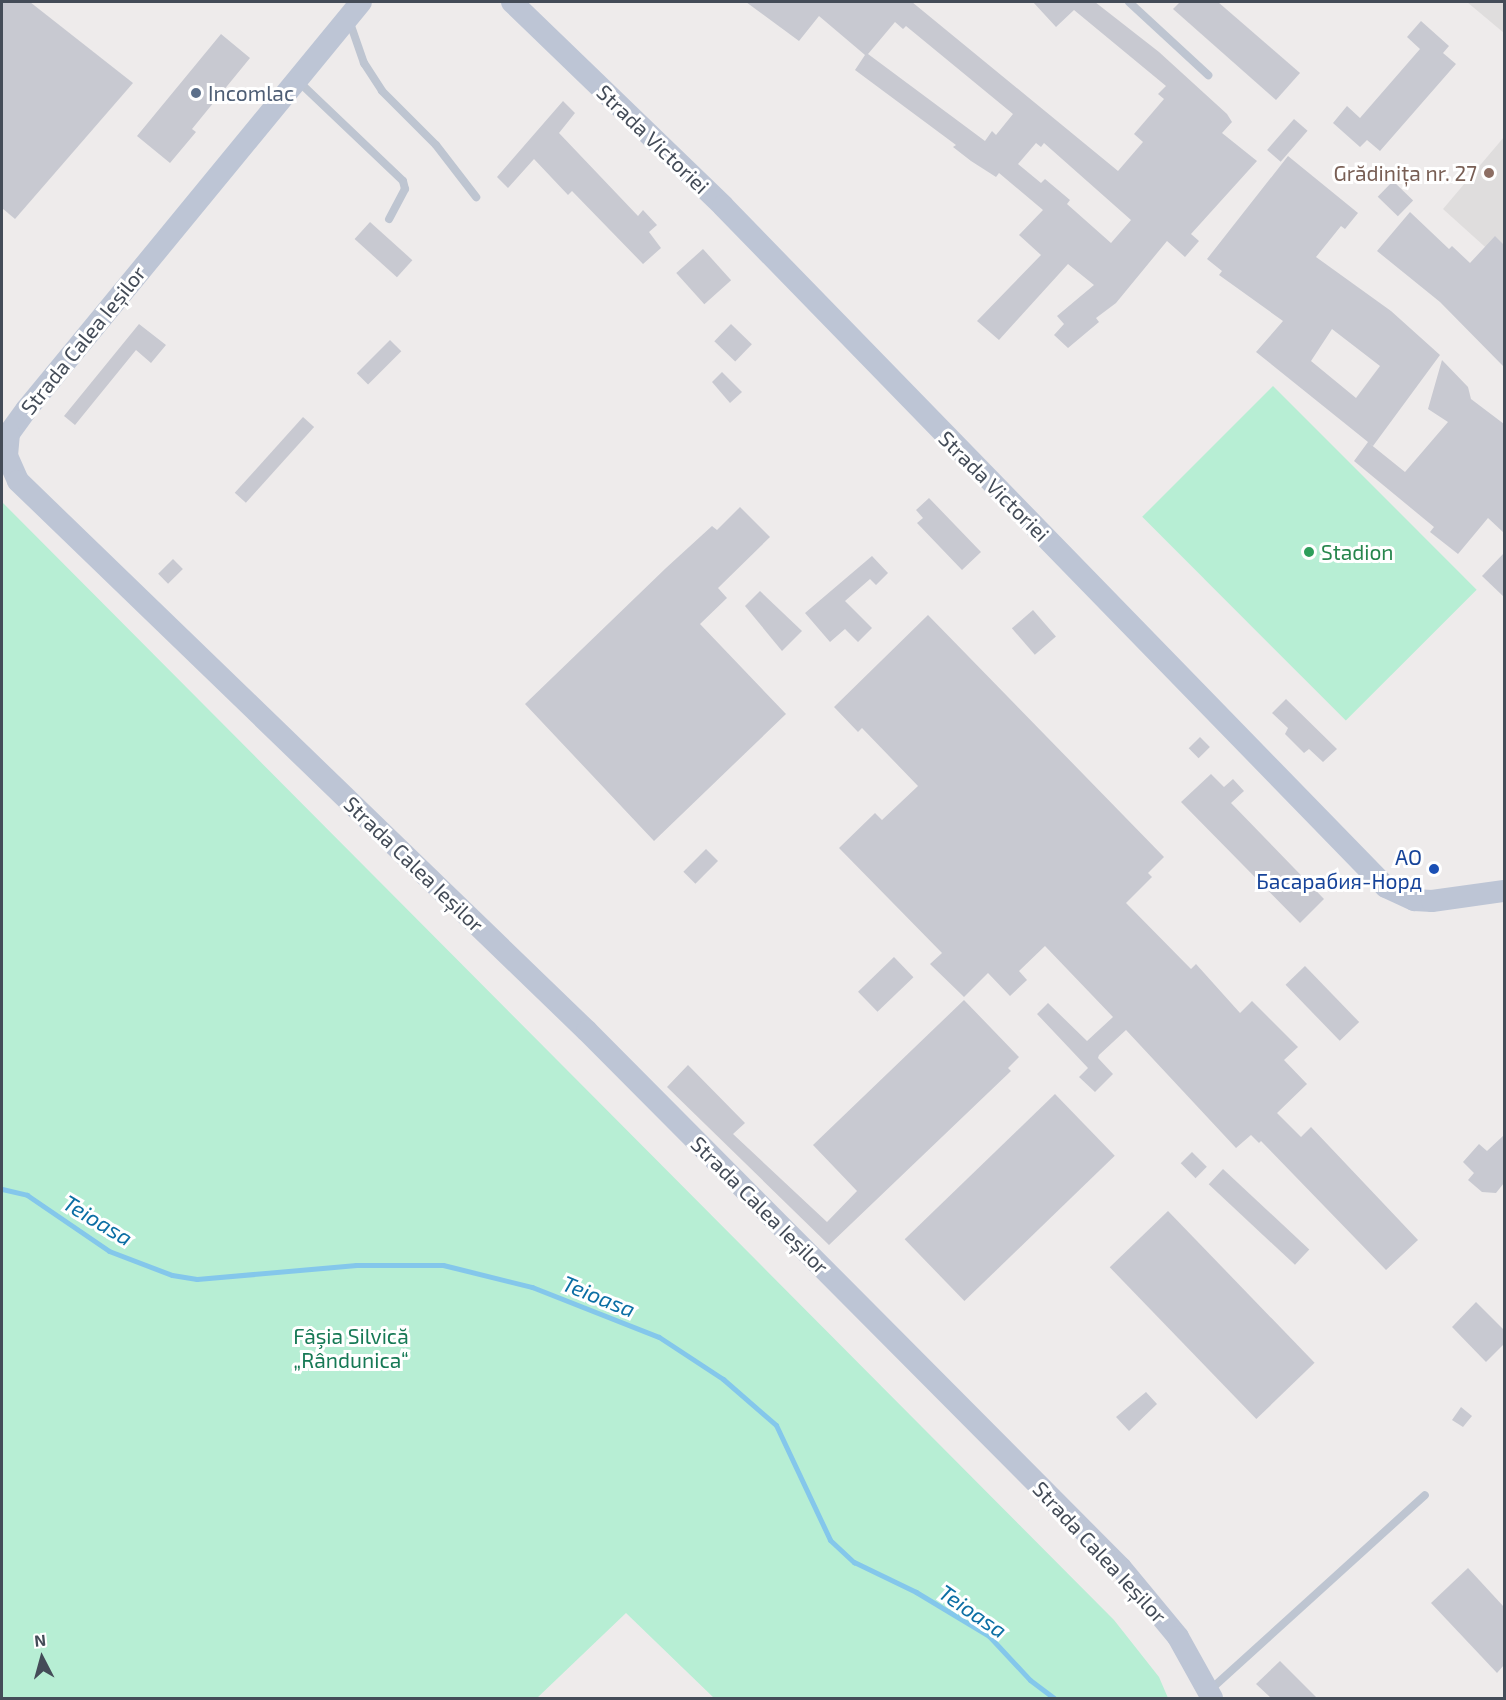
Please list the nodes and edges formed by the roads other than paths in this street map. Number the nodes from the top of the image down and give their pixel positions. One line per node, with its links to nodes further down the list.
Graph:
1 (512, 2): 9 (street, Strada Victoriei)
2 (1129, 2): 4 (lane)
3 (355, 9): 5 (street, Strada Calea Ieșilor); 6 (lane)
4 (1208, 75)
5 (296, 80): 7 (lane); 8 (street, Strada Calea Ieșilor)
6 (476, 197)
7 (389, 219)
8 (5, 429): 11 (street, Strada Calea Ieșilor)
9 (1504, 891)
10 (1425, 1495): 11 (lane)
11 (1210, 1695)

